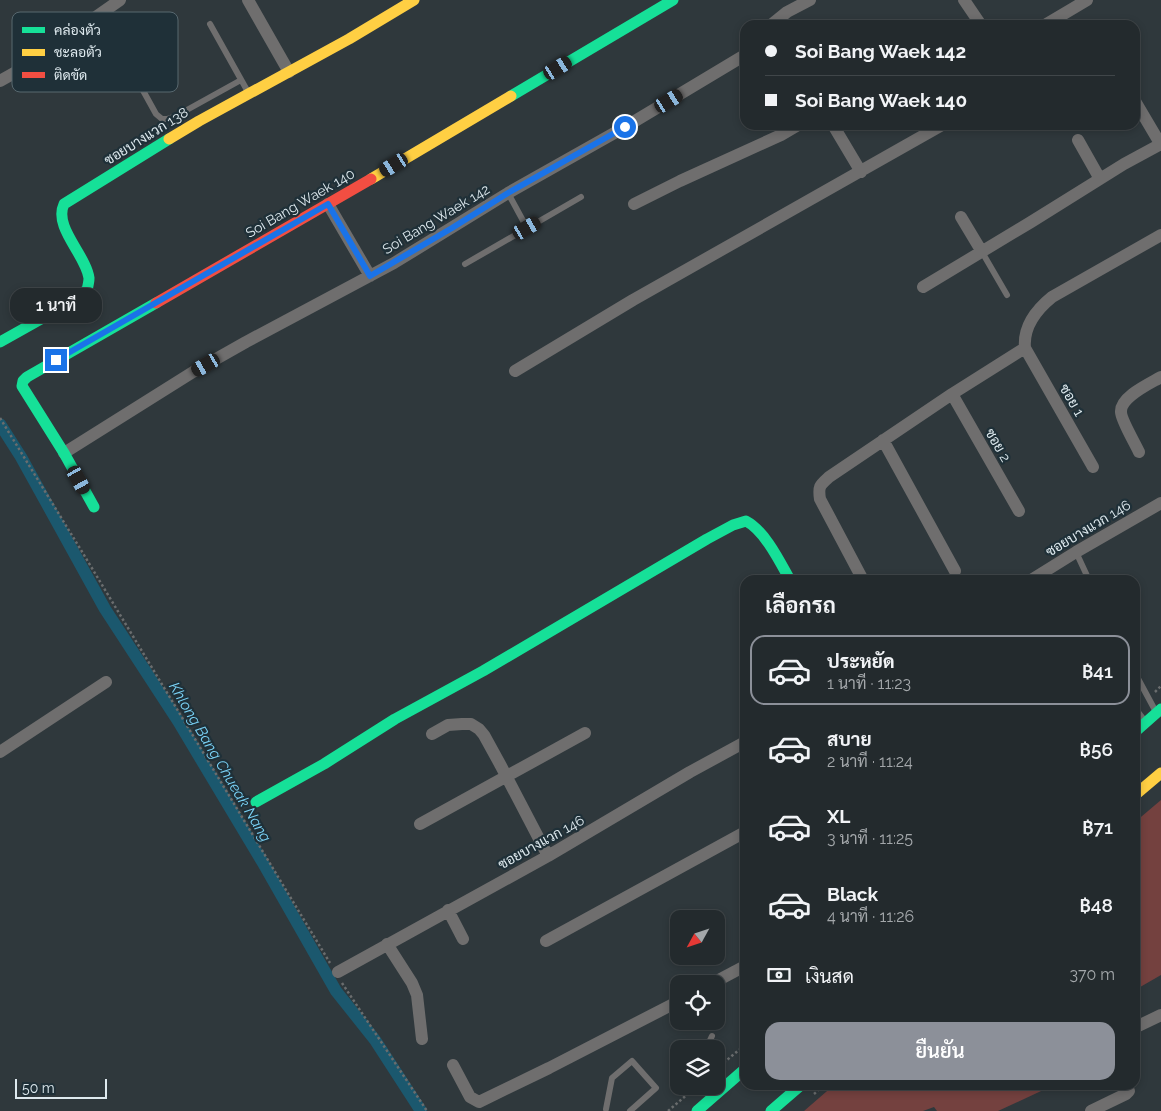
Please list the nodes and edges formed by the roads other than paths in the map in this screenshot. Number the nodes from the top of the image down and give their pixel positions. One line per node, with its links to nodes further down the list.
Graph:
1 (120, 0): 8 (street)
2 (248, 0): 14 (street)
3 (414, 0): 14 (street, ซอยบางแวก 138)
4 (673, 0): 30 (street, Soi Bang Waek 140)
5 (810, 0): 9 (street)
6 (964, 0): 10 (street)
7 (1087, 0): 11 (street)
8 (103, 12)
9 (777, 20)
10 (978, 20)
11 (1053, 20)
12 (210, 24): 16 (lane)
13 (740, 58): 28 (street, Soi Bang Waek 142)
14 (289, 72): 19 (street, ซอยบางแวก 138)
15 (12, 74): 17 (street)
16 (241, 80): 18 (lane); 19 (lane)
17 (0, 81)
18 (144, 92)
19 (248, 93): 40 (street, ซอยบางแวก 138)
20 (1140, 110): 25 (street)
21 (790, 130): 31 (street)
22 (836, 130): 26 (street)
23 (933, 130): 26 (street)
24 (1078, 140): 27 (street)
25 (1161, 144): 27 (street)
26 (861, 172): 42 (street)
27 (1100, 179): 35 (street)
28 (508, 193): 33 (lane); 37 (street, Soi Bang Waek 142)
29 (581, 197): 33 (lane)
30 (328, 204): 37 (street); 47 (street, Soi Bang Waek 140)
31 (634, 204)
32 (961, 217): 35 (street)
33 (527, 228): 36 (lane)
34 (1161, 235): 41 (street)
35 (982, 252): 38 (street); 39 (lane)
36 (464, 264)
37 (370, 276): 47 (street, Soi Bang Waek 142)
38 (923, 287)
39 (1007, 295)
40 (1, 341)
41 (1025, 348): 44 (street); 48 (street, ซอย 1)
42 (515, 371)
43 (1161, 377): 46 (street)
44 (952, 394): 45 (street); 51 (street, ซอย 2)
45 (883, 440): 53 (street); 55 (street)
46 (1139, 452)
47 (64, 453): 50 (street)
48 (1093, 467)
49 (1161, 503): 52 (street, ซอยบางแวก 146)
50 (94, 508)
51 (1019, 511)
52 (1076, 552): 56 (street, ซอยบางแวก 146); 57 (lane)
53 (955, 571)
54 (787, 575): 71 (street)
55 (860, 575)
56 (1039, 575)
57 (1087, 575)
58 (106, 682): 67 (street)
59 (1140, 682): 60 (lane)
60 (1159, 711): 62 (street)
61 (1140, 714): 62 (lane)
62 (1146, 722): 63 (street)
63 (1140, 727)
64 (585, 733): 69 (street)
65 (432, 734): 69 (street)
66 (740, 745): 74 (street, ซอยบางแวก 146)
67 (0, 752)
68 (1161, 773): 70 (street)
69 (506, 777): 72 (street); 74 (street)
70 (1140, 791)
71 (256, 802)
72 (420, 824)
73 (740, 835): 77 (street)
74 (548, 856): 75 (street, ซอยบางแวก 146)
75 (448, 910): 76 (street); 78 (street, ซอยบางแวก 146)
76 (462, 939)
77 (546, 941)
78 (387, 944): 80 (street, ซอยบางแวก 146); 86 (street)
79 (740, 969): 81 (street)
80 (336, 972)
81 (725, 977)
82 (670, 1005): 88 (street)
83 (1161, 1015): 84 (street)
84 (1140, 1025)
85 (712, 1036): 87 (lane)
86 (422, 1039)
87 (710, 1040)
88 (453, 1065)
89 (740, 1073): 94 (street)
90 (795, 1090): 95 (street)
91 (1129, 1092): 96 (street)
92 (606, 1109): 93 (lane)
93 (630, 1111)
94 (697, 1111)
95 (771, 1111)
96 (1091, 1111)

